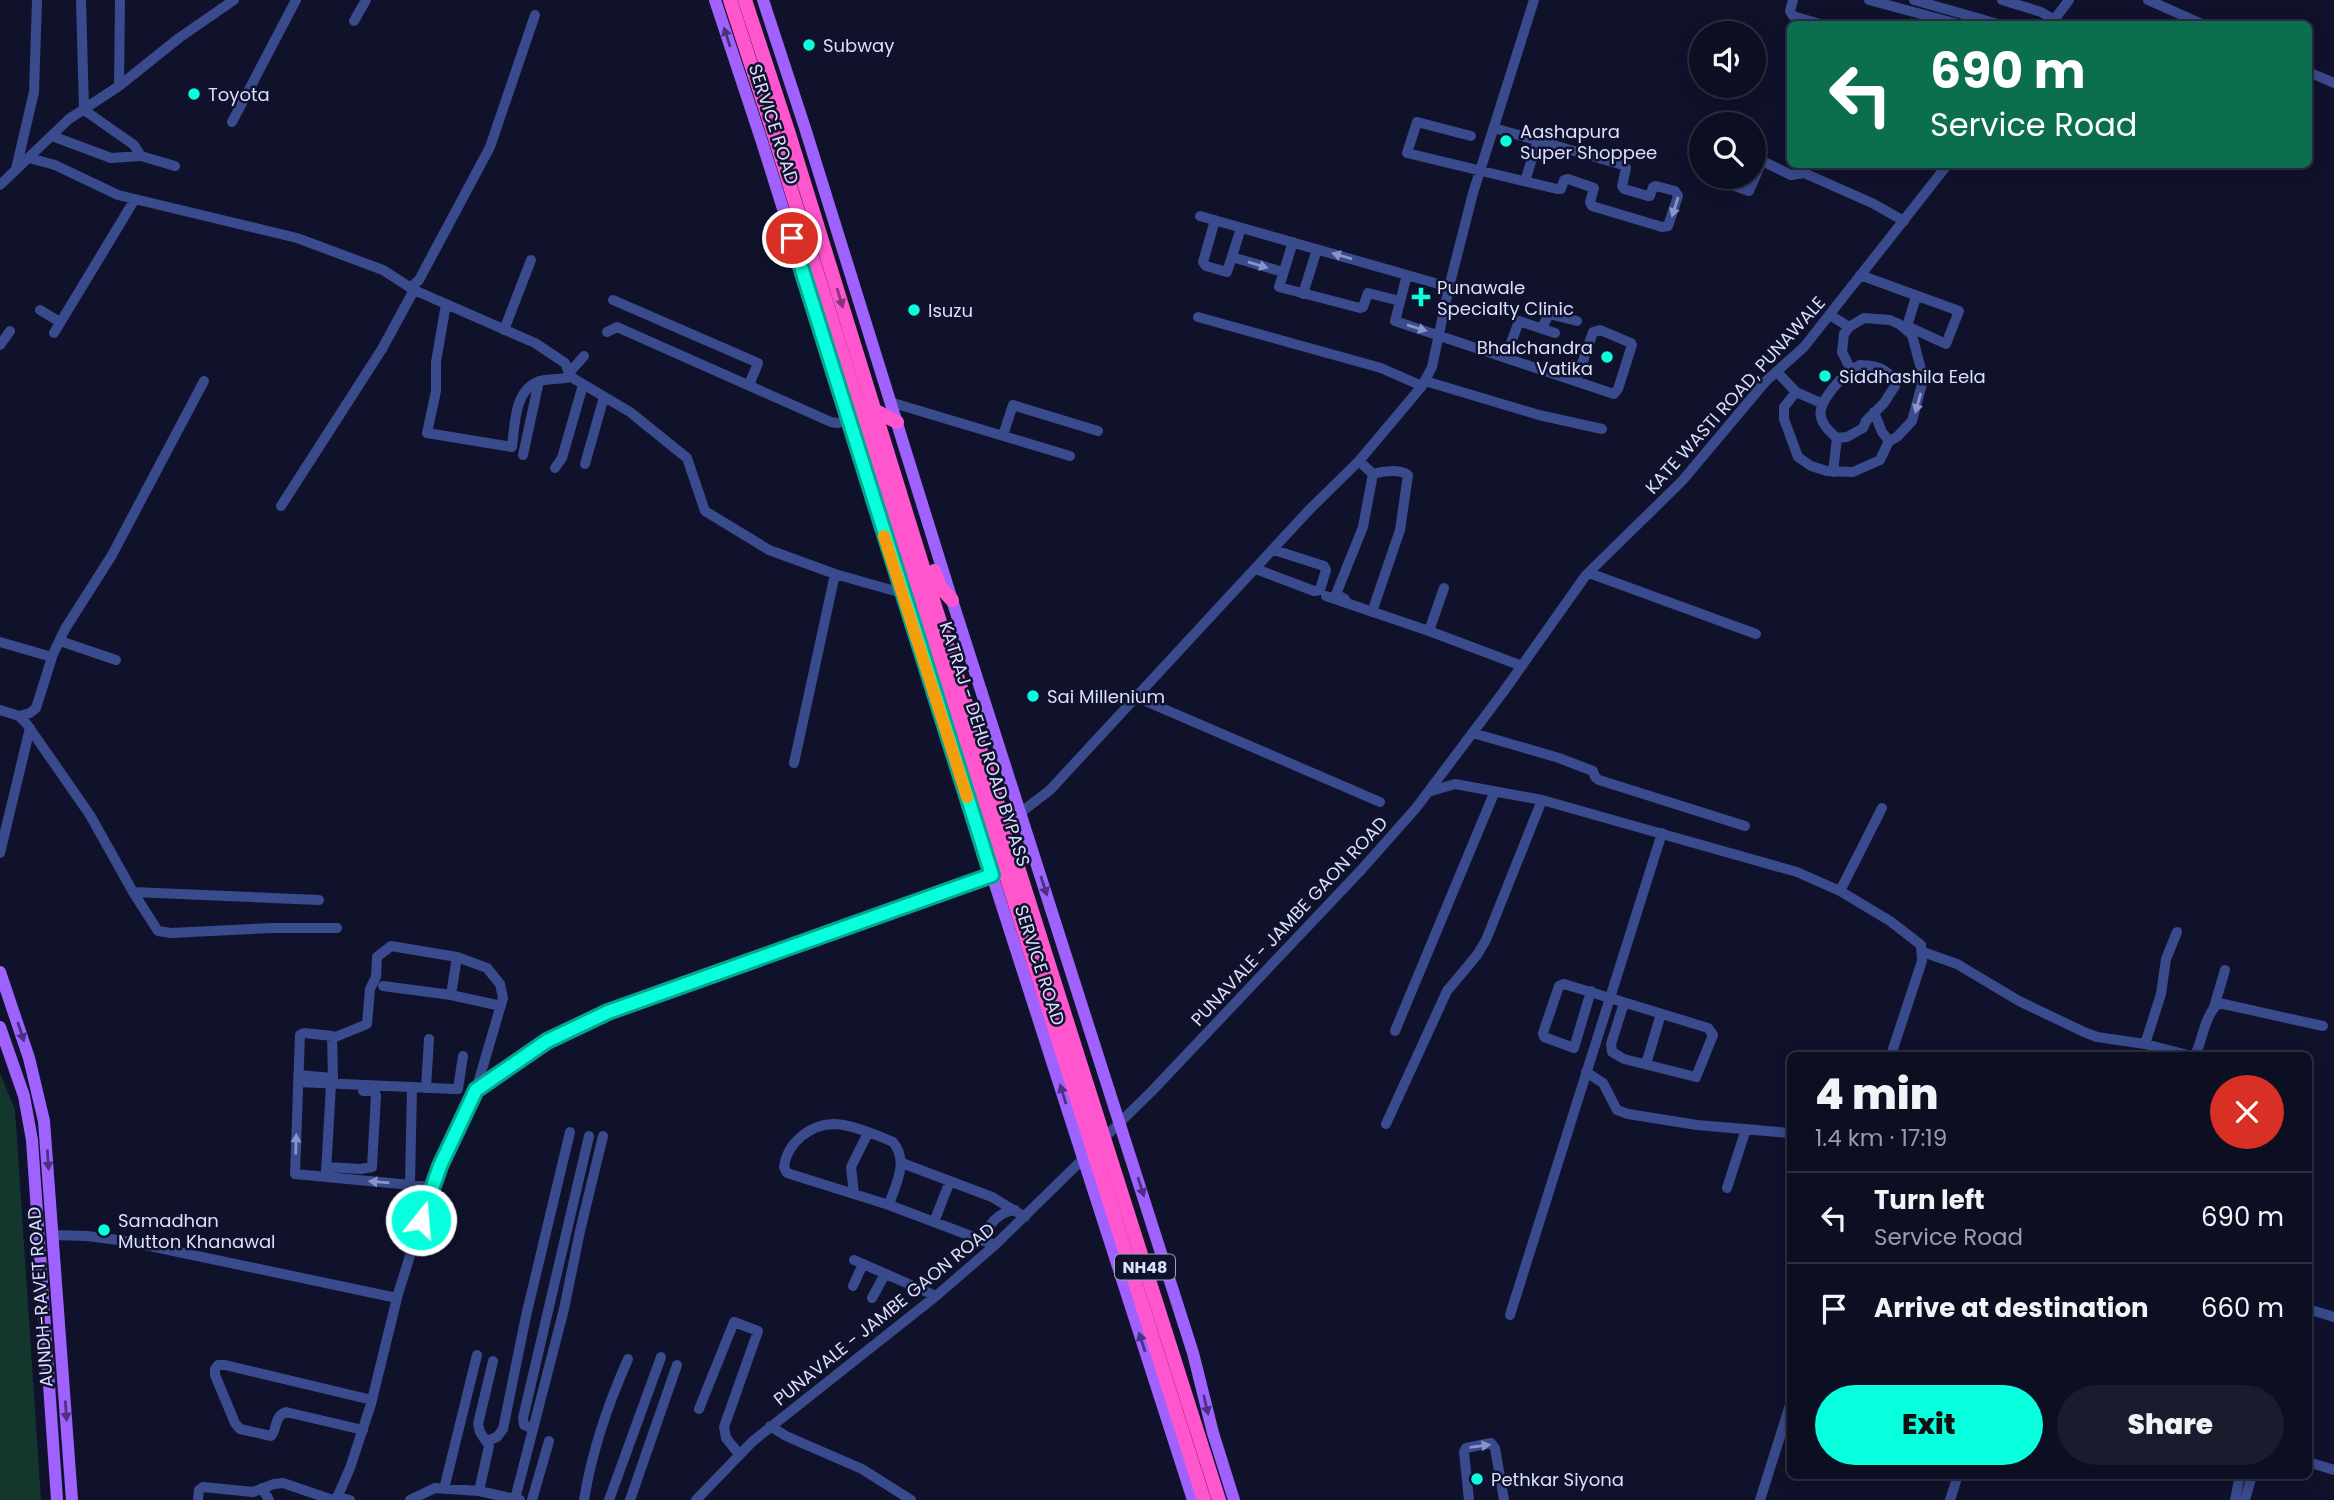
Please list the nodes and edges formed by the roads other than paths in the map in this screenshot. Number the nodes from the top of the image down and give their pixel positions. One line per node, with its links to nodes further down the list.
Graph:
1 (37, 0): 40 (street)
2 (81, 0): 29 (street)
3 (120, 0): 28 (street)
4 (234, 0): 28 (street)
5 (296, 0): 30 (street)
6 (366, 0): 19 (street)
7 (715, 0): 49 (main road, SERVICE ROAD, one-way to 7)
8 (730, 0): 51 (highway, KATRAJ - DEHU ROAD BYPASS / NH48)
9 (745, 0): 94 (highway, KATRAJ - DEHU ROAD BYPASS / NH48, one-way to 94)
10 (763, 0): 92 (main road, SERVICE ROAD)
11 (1534, 0): 31 (street)
12 (1793, 0): 20 (street)
13 (1869, 0): 21 (street)
14 (1914, 0): 22 (street)
15 (2002, 0): 23 (street)
16 (2069, 0): 24 (street)
17 (2148, 0): 25 (street)
18 (536, 15): 59 (street)
19 (354, 20)
20 (1810, 21)
21 (1947, 21)
22 (1988, 21)
23 (2052, 21)
24 (2054, 21)
25 (2195, 21)
26 (2312, 74): 27 (street)
27 (2334, 83)
28 (119, 86): 29 (street)
29 (84, 110): 32 (street); 35 (street)
30 (232, 122)
31 (1493, 128): 34 (street); 41 (street)
32 (52, 136): 35 (street); 36 (street)
33 (1471, 136): 41 (street)
34 (1538, 140): 42 (street); 42 (street, one-way to 42)
35 (141, 156): 38 (street)
36 (29, 158): 40 (street); 44 (street)
37 (1766, 163): 47 (street)
38 (176, 166)
39 (1945, 168): 47 (street, KATE WASTI ROAD, PUNAWALE)
40 (16, 171): 43 (street)
41 (1480, 171): 42 (street); 58 (street)
42 (1525, 181)
43 (0, 185)
44 (135, 199): 59 (street); 68 (street)
45 (1200, 216): 46 (street)
46 (1215, 220): 48 (street); 53 (street)
47 (1904, 220): 57 (street, KATE WASTI ROAD, PUNAWALE)
48 (1241, 228): 50 (street); 53 (street)
49 (792, 238): 51 (highway); 96 (main road, SERVICE ROAD)
50 (1293, 242): 52 (street); 55 (street)
51 (808, 243): 145 (highway, KATRAJ - DEHU ROAD BYPASS / NH48)
52 (1317, 249): 56 (street, one-way to 52); 60 (street)
53 (1232, 257): 55 (street, one-way to 55)
54 (531, 260): 72 (street)
55 (1283, 272): 60 (street)
56 (1407, 275): 58 (street); 63 (street)
57 (1860, 275): 61 (street); 66 (street, KATE WASTI ROAD, PUNAWALE)
58 (1449, 287): 77 (street)
59 (413, 289): 64 (street); 112 (street)
60 (1303, 294): 63 (street)
61 (1916, 297): 61 (street)
62 (613, 300): 88 (street)
63 (1400, 301): 77 (street, one-way to 77)
64 (446, 304): 72 (street); 85 (street)
65 (40, 310): 68 (street)
66 (1829, 315): 70 (street); 82 (street, KATE WASTI ROAD, PUNAWALE)
67 (1198, 317): 87 (street)
68 (60, 321): 75 (street)
69 (1577, 321): 71 (street)
70 (1849, 327): 81 (street); 102 (street, one-way to 102)
71 (1542, 328): 76 (street); 80 (street)
72 (504, 330): 83 (street)
73 (10, 331): 78 (street)
74 (607, 332): 88 (street)
75 (54, 333)
76 (1555, 333)
77 (1439, 335): 80 (street); 87 (street)
78 (0, 345)
79 (584, 356): 83 (street)
80 (1506, 357): 86 (street)
81 (1851, 370): 93 (street); 95 (street)
82 (1777, 372): 90 (street); 116 (street, KATE WASTI ROAD, PUNAWALE)
83 (570, 375): 85 (street); 89 (street)
84 (204, 381): 125 (street)
85 (539, 381): 103 (street)
86 (1576, 381): 86 (street)
87 (1423, 384): 98 (street); 105 (street)
88 (749, 385): 96 (street)
89 (583, 386): 91 (street); 107 (street)
90 (1796, 392): 93 (street); 109 (street)
91 (604, 397): 106 (street); 117 (street)
92 (890, 402): 97 (main road, SERVICE ROAD); 100 (street)
93 (1821, 403): 101 (street)
94 (876, 411): 97 (highway); 111 (highway, KATRAJ - DEHU ROAD BYPASS / NH48)
95 (1874, 412): 101 (street); 102 (street)
96 (848, 420): 119 (main road, SERVICE ROAD)
97 (897, 422): 108 (main road, SERVICE ROAD)
98 (1602, 429)
99 (1098, 431): 100 (street)
100 (1003, 435): 104 (street)
101 (1836, 438): 109 (street)
102 (1889, 441): 109 (street)
103 (523, 455)
104 (1070, 456)
105 (1359, 461): 110 (street); 114 (street)
106 (585, 464)
107 (555, 468)
108 (911, 471): 111 (highway); 121 (main road, SERVICE ROAD)
109 (1833, 472)
110 (1373, 474): 122 (street); 122 (street)
111 (896, 478): 113 (highway, KATRAJ - DEHU ROAD BYPASS / NH48)
112 (281, 506)
113 (910, 524): 121 (highway); 189 (highway, KATRAJ - DEHU ROAD BYPASS / NH48)
114 (1274, 550): 115 (street); 115 (street)
115 (1256, 569): 130 (street)
116 (1589, 573): 124 (street); 129 (street, KATE WASTI ROAD, PUNAWALE)
117 (835, 575): 119 (street); 135 (street)
118 (1444, 588): 123 (street)
119 (902, 593): 145 (main road, SERVICE ROAD)
120 (1326, 596): 122 (street)
121 (952, 600): 141 (main road, SERVICE ROAD)
122 (1372, 610): 123 (street)
123 (1429, 631): 129 (street)
124 (1756, 634)
125 (60, 641): 127 (street); 128 (street)
126 (0, 642): 127 (street)
127 (52, 657): 132 (street)
128 (116, 660)
129 (1522, 666): 134 (street, PUNAVALE - JAMBE GAON ROAD)
130 (1136, 697): 139 (street); 141 (street)
131 (0, 710): 132 (street)
132 (19, 716): 133 (street)
133 (30, 729): 144 (street); 147 (street)
134 (1473, 733): 137 (street, PUNAVALE - JAMBE GAON ROAD); 142 (street)
135 (794, 763)
136 (1495, 791): 137 (street); 138 (street); 165 (street)
137 (1428, 792): 181 (street, PUNAVALE - JAMBE GAON ROAD)
138 (1542, 800): 143 (street); 182 (street)
139 (1380, 802)
140 (1882, 808): 146 (street)
141 (1020, 813): 181 (main road, SERVICE ROAD, one-way to 181)
142 (1745, 826)
143 (1662, 833): 146 (street); 158 (street)
144 (0, 853)
145 (998, 873): 177 (street); 189 (main road, SERVICE ROAD, one-way to 145); 189 (highway, KATRAJ - DEHU ROAD BYPASS / NH48)
146 (1840, 891): 151 (street)
147 (133, 892): 148 (street); 149 (street)
148 (318, 900)
149 (337, 928)
150 (2177, 932): 168 (street)
151 (1923, 952): 168 (street); 169 (street)
152 (457, 957): 157 (street); 160 (street); 166 (street)
153 (2225, 970): 161 (street)
154 (0, 972): 201 (main road, AUNDH-RAVET ROAD, one-way to 201)
155 (383, 986): 157 (street)
156 (1591, 991): 156 (street); 158 (street)
157 (452, 995): 160 (street)
158 (1609, 998): 159 (street); 174 (street)
159 (1624, 1003): 162 (street); 173 (street)
160 (501, 1006): 177 (street)
161 (2213, 1008): 163 (street); 171 (street)
162 (1661, 1014): 173 (street); 173 (street)
163 (2323, 1026)
164 (0, 1027): 237 (main road, AUNDH-RAVET ROAD)
165 (1395, 1031)
166 (333, 1038): 176 (street); 176 (street)
167 (429, 1039): 180 (street)
168 (2145, 1044): 170 (street)
169 (1892, 1052)
170 (2178, 1052)
171 (2194, 1052)
172 (463, 1056): 175 (street)
173 (1646, 1064)
174 (1586, 1072): 183 (street); 210 (street)
175 (460, 1077): 177 (street); 180 (street)
176 (298, 1079): 178 (street); 191 (street, one-way to 176)
177 (477, 1085): 194 (street)
178 (330, 1087): 179 (street); 191 (street); 191 (street)
179 (412, 1087): 180 (street); 193 (street)
180 (426, 1088)
181 (1120, 1122): 189 (street, PUNAVALE - JAMBE GAON ROAD); 252 (main road, SERVICE ROAD, one-way to 252)
182 (1386, 1124)
183 (1746, 1129): 186 (street); 195 (street)
184 (570, 1132): 224 (street)
185 (868, 1133): 190 (street); 196 (street); 196 (street)
186 (1787, 1133)
187 (589, 1136): 221 (street)
188 (603, 1136): 221 (street)
189 (1096, 1157): 199 (street, PUNAVALE - JAMBE GAON ROAD); 249 (main road, SERVICE ROAD, one-way to 189); 250 (highway, KATRAJ - DEHU ROAD BYPASS / NH48); 251 (highway, KATRAJ - DEHU ROAD BYPASS / NH48)
190 (902, 1163): 192 (street); 197 (street)
191 (326, 1172): 193 (street, one-way to 191)
192 (950, 1181): 198 (street); 200 (street)
193 (410, 1184): 194 (street)
194 (432, 1187): 207 (street)
195 (1727, 1188)
196 (854, 1194): 197 (street)
197 (888, 1205): 200 (street)
198 (1015, 1210): 199 (street); 202 (street)
199 (1025, 1217): 203 (street, PUNAVALE - JAMBE GAON ROAD)
200 (934, 1222): 202 (street)
201 (53, 1235): 207 (street); 238 (main road, AUNDH-RAVET ROAD, one-way to 238)
202 (984, 1241): 203 (street)
203 (995, 1245): 206 (street, PUNAVALE - JAMBE GAON ROAD)
204 (885, 1274): 205 (street); 206 (street); 208 (street)
205 (853, 1286)
206 (936, 1296): 220 (street, PUNAVALE - JAMBE GAON ROAD)
207 (397, 1298): 217 (street)
208 (872, 1298)
209 (2312, 1310): 211 (street)
210 (1510, 1315)
211 (2334, 1317)
212 (477, 1355): 232 (street)
213 (662, 1357): 245 (street)
214 (628, 1359): 244 (street)
215 (493, 1361): 224 (street)
216 (677, 1365): 246 (street)
217 (372, 1400): 222 (street); 222 (street)
218 (699, 1409): 225 (street)
219 (1787, 1414): 255 (street)
220 (770, 1426): 225 (street, PUNAVALE - JAMBE GAON ROAD); 248 (street)
221 (533, 1429): 236 (street)
222 (363, 1430): 235 (street)
223 (549, 1440): 243 (street)
224 (487, 1441): 233 (street)
225 (739, 1454): 247 (street, PUNAVALE - JAMBE GAON ROAD)
226 (2312, 1463): 227 (street)
227 (2334, 1470)
228 (1957, 1479): 256 (street)
229 (2239, 1479): 257 (street)
230 (2251, 1479): 258 (street)
231 (262, 1488): 234 (street); 235 (street); 240 (street)
232 (444, 1489): 233 (street); 242 (street)
233 (479, 1491): 236 (street)
234 (251, 1496): 239 (street)
235 (335, 1499): 241 (street)
236 (518, 1499)
237 (57, 1500)
238 (72, 1500)
239 (198, 1500)
240 (269, 1500)
241 (350, 1500)
242 (410, 1500)
243 (532, 1500)
244 (584, 1500)
245 (609, 1500)
246 (630, 1500)
247 (696, 1500)
248 (911, 1500)
249 (1193, 1500)
250 (1204, 1500)
251 (1219, 1500)
252 (1234, 1500)
253 (1469, 1500): 254 (street, one-way to 254)
254 (1504, 1500)
255 (1760, 1500)
256 (1951, 1500)
257 (2235, 1500)
258 (2245, 1500)

